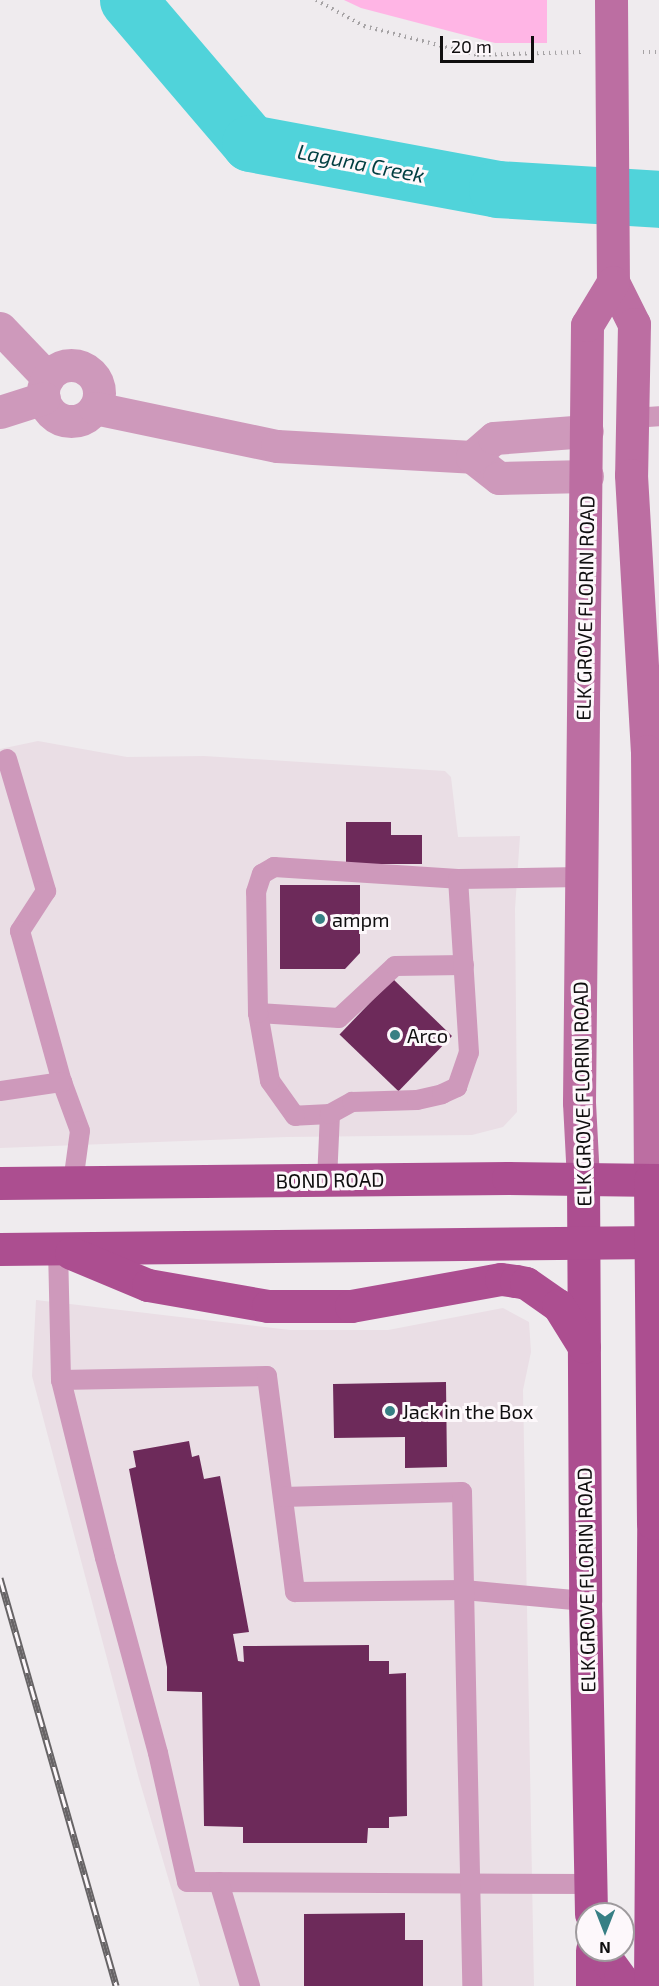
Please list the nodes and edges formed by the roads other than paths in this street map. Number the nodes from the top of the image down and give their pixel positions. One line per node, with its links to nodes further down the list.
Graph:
1 (611, 0): 2 (main road)
2 (613, 282): 7 (main road); 8 (main road, ELK GROVE FLORIN ROAD)
3 (0, 328): 4 (street)
4 (46, 388): 5 (street); 5 (street); 6 (street)
5 (95, 408): 9 (street)
6 (0, 412)
7 (646, 417): 11 (main road)
8 (587, 431): 9 (street); 10 (main road, ELK GROVE FLORIN ROAD); 11 (main road)
9 (472, 457): 10 (street)
10 (587, 476): 14 (main road, ELK GROVE FLORIN ROAD)
11 (639, 586): 12 (main road)
12 (653, 751): 23 (main road)
13 (7, 759): 18 (lane)
14 (581, 877): 15 (lane); 21 (main road, ELK GROVE FLORIN ROAD)
15 (458, 879): 16 (lane); 17 (lane)
16 (464, 965): 17 (lane); 20 (lane)
17 (258, 1013): 20 (lane)
18 (62, 1082): 19 (lane); 24 (lane)
19 (0, 1091)
20 (330, 1114): 22 (lane)
21 (583, 1179): 22 (main road, BOND ROAD); 23 (main road, BOND ROAD); 26 (main road, ELK GROVE FLORIN ROAD)
22 (327, 1180): 24 (main road, BOND ROAD)
23 (655, 1180): 27 (main road)
24 (73, 1182): 25 (main road, BOND ROAD)
25 (0, 1183)
26 (584, 1242): 27 (main road); 28 (main road); 30 (main road, ELK GROVE FLORIN ROAD)
27 (655, 1242): 33 (main road)
28 (58, 1248): 29 (main road); 30 (main road); 31 (lane)
29 (0, 1249)
30 (584, 1347): 35 (main road, ELK GROVE FLORIN ROAD)
31 (61, 1380): 32 (lane); 37 (lane)
32 (283, 1497): 34 (lane); 34 (lane)
33 (656, 1523): 36 (main road)
34 (464, 1590): 35 (lane); 38 (lane)
35 (585, 1601): 39 (main road, ELK GROVE FLORIN ROAD)
36 (655, 1611): 46 (main road)
37 (219, 1882): 38 (lane); 42 (lane)
38 (470, 1883): 39 (lane); 43 (lane)
39 (591, 1899)
40 (592, 1962): 44 (main road)
41 (609, 1962): 45 (main road)
42 (249, 1986)
43 (472, 1986)
44 (592, 1986)
45 (620, 1986)
46 (650, 1986)

